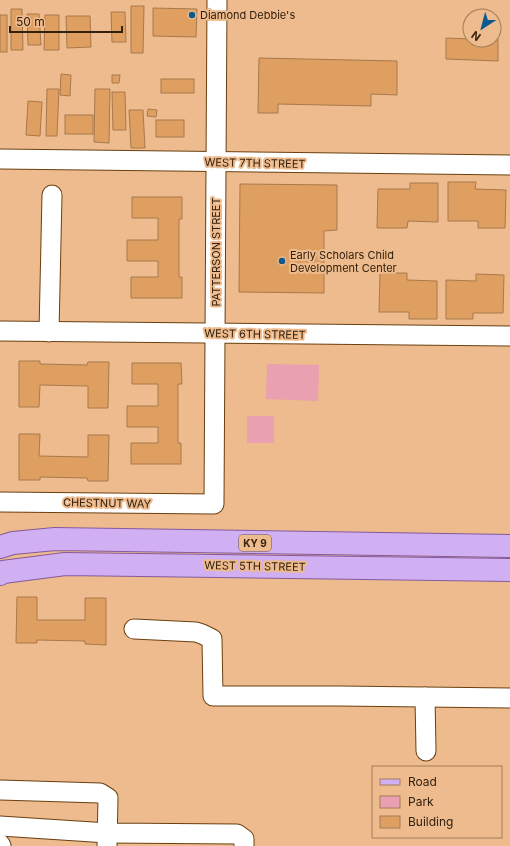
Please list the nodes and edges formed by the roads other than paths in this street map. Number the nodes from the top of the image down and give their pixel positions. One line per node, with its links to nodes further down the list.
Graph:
1 (217, 0): 3 (street, PATTERSON STREET)
2 (0, 160): 3 (street, WEST 7TH STREET)
3 (216, 162): 4 (street, WEST 7TH STREET); 8 (street, PATTERSON STREET)
4 (510, 166)
5 (52, 195): 7 (street)
6 (0, 331): 7 (street, WEST 6TH STREET)
7 (49, 332): 8 (street, WEST 6TH STREET)
8 (215, 334): 9 (street, WEST 6TH STREET); 11 (street, PATTERSON STREET)
9 (510, 336)
10 (0, 502): 11 (street, CHESTNUT WAY)
11 (214, 504)
12 (510, 546): 13 (main road, WEST 5TH STREET / KY 9)
13 (0, 547)
14 (510, 570): 15 (main road, WEST 5TH STREET / KY 9)
15 (0, 574)
16 (134, 629): 17 (street)
17 (425, 697): 18 (street); 19 (street)
18 (510, 698)
19 (426, 752)
20 (0, 790): 22 (street)
21 (0, 826): 22 (street)
22 (107, 839): 23 (street)
23 (244, 846)

